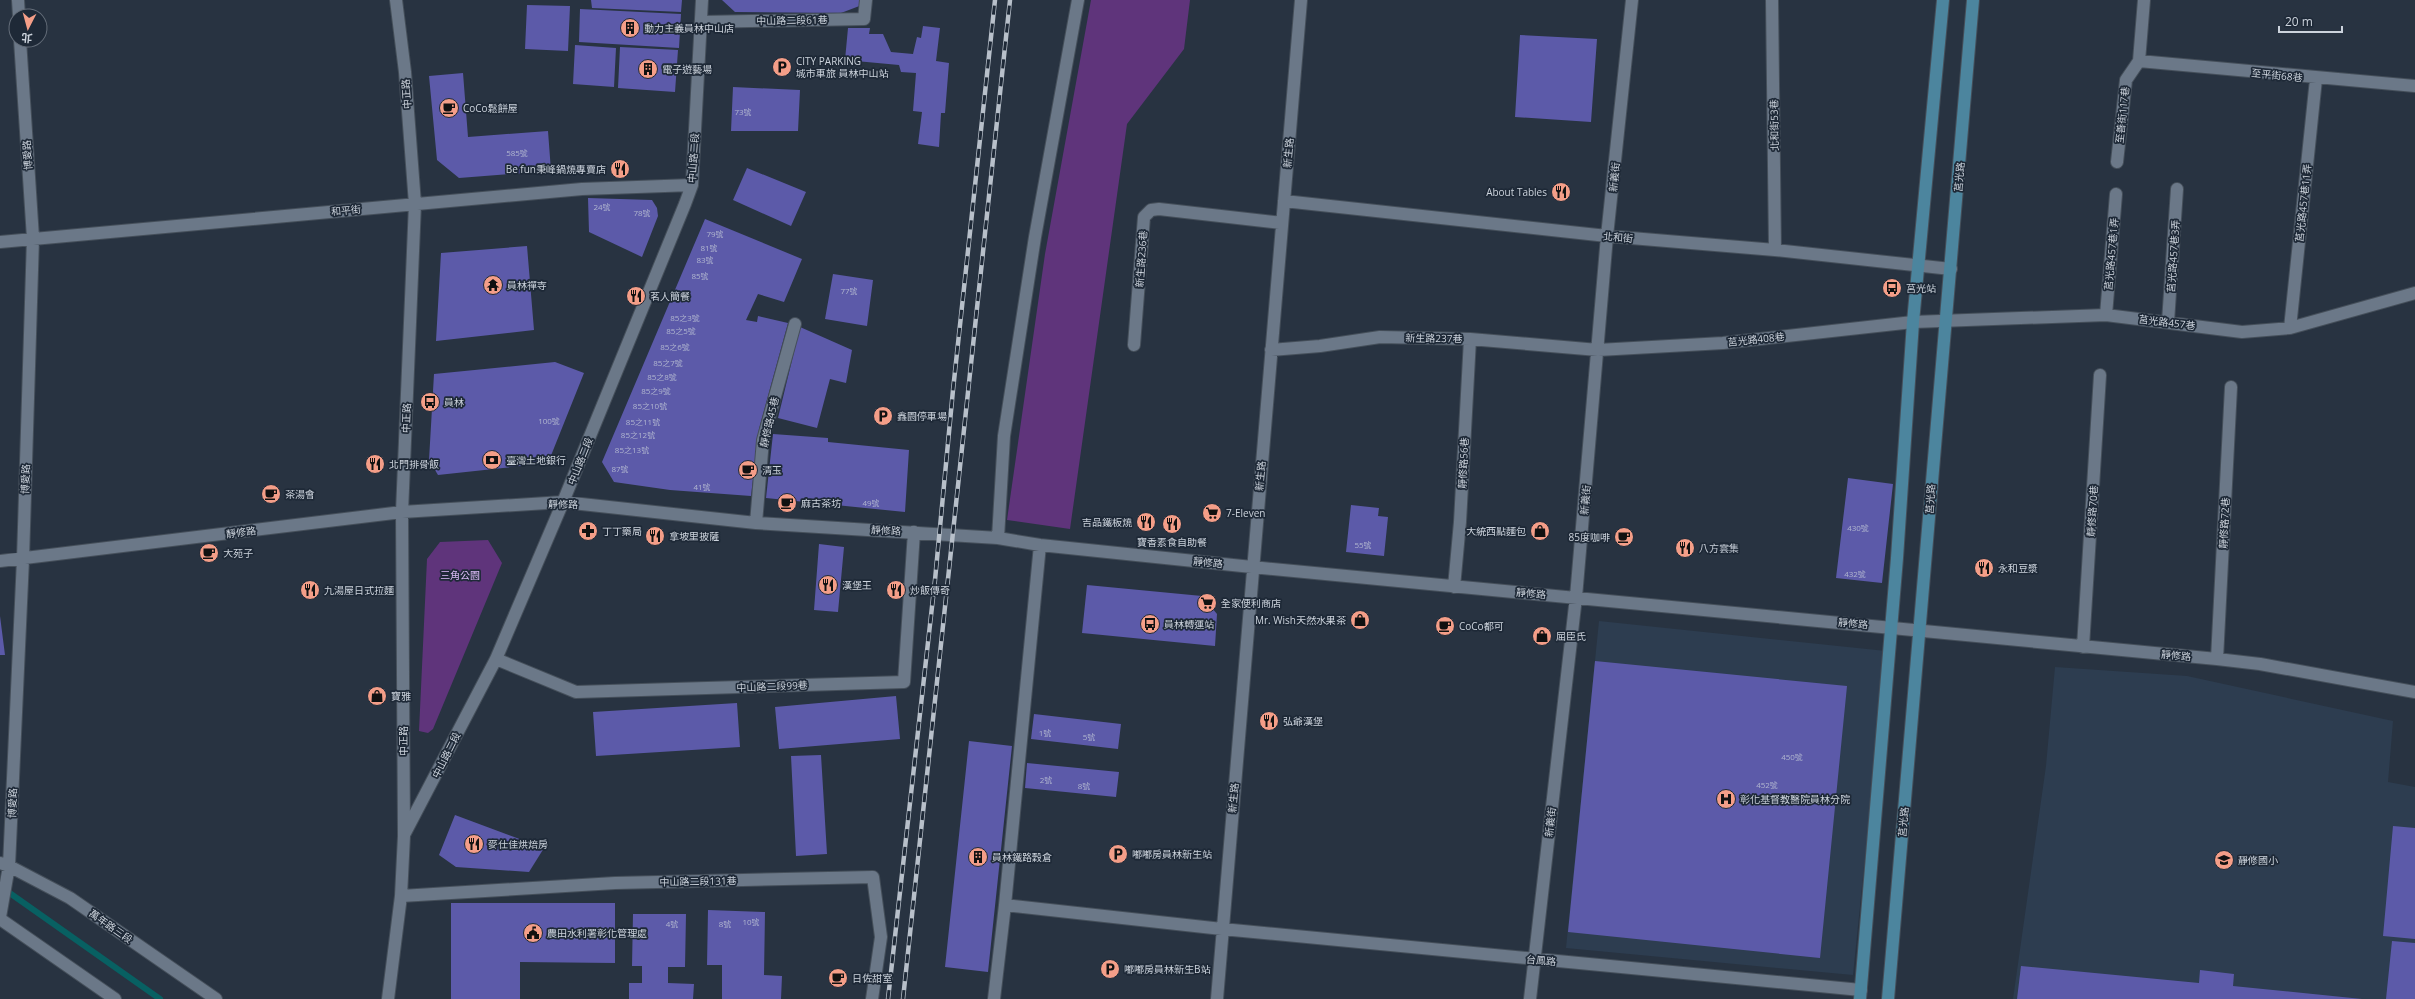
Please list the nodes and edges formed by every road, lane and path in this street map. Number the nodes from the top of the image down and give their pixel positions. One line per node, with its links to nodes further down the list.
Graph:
1 (396, 0): 21 (street, 中正路)
2 (702, 0): 11 (street, 中山路二段)
3 (866, 0): 11 (street, 中山路二段61巷)
4 (1078, 0): 46 (street)
5 (1301, 0): 20 (street, 新生路)
6 (1632, 0): 23 (street, 新義街)
7 (1772, 0): 26 (street, 北和街53巷)
8 (1943, 0): 27 (main road)
9 (1973, 0): 28 (main road, 莒光路)
10 (2144, 0): 13 (street, 至善街117巷)
11 (701, 22): 17 (street, 中山路二段)
12 (20, 48): 24 (street, 博愛路)
13 (2139, 61): 14 (street, 至平街68巷); 16 (street, 至善街117巷)
14 (2316, 79): 15 (street, 至平街68巷); 35 (street, 莒光路457巷11弄)
15 (2415, 86)
16 (2117, 162)
17 (692, 185): 21 (street, 和平街); 42 (street, 中山路二段)
18 (2177, 189): 32 (street, 莒光路457巷3弄)
19 (2116, 194): 30 (street, 莒光路457巷1弄)
20 (1284, 201): 22 (street, 新生路); 23 (street, 北和街)
21 (415, 204): 24 (street, 和平街); 43 (street, 中正路)
22 (1282, 223): 37 (street, 新生路236巷); 38 (street, 新生路)
23 (1607, 236): 26 (street, 北和街); 39 (street, 新義街)
24 (32, 238): 25 (street, 和平街); 48 (street, 博愛路)
25 (0, 242)
26 (1775, 250): 27 (street, 北和街)
27 (1919, 265): 28 (street, 北和街); 31 (main road)
28 (1951, 269): 33 (main road, 莒光路)
29 (2415, 293): 35 (street, 莒光路457巷)
30 (2106, 315): 32 (street, 莒光路457巷); 33 (street, 莒光路457巷)
31 (1913, 322): 33 (street, 莒光路457巷); 39 (street, 莒光路408巷); 53 (main road)
32 (2168, 322): 35 (street, 莒光路457巷)
33 (1945, 323): 54 (main road, 莒光路)
34 (795, 324): 44 (street, 靜修路45巷)
35 (2290, 328)
36 (1470, 339): 38 (street, 新生路237巷); 39 (street, 新生路237巷); 51 (street, 靜修路56巷)
37 (1134, 346)
38 (1271, 350): 50 (street, 新生路)
39 (1598, 350): 52 (street, 新義街)
40 (2100, 375): 55 (street, 靜修路70巷)
41 (2231, 387): 57 (street, 靜修路72巷)
42 (563, 502): 43 (street, 靜修路); 44 (street, 靜修路); 56 (street, 中山路二段)
43 (402, 512): 48 (street, 靜修路); 59 (street, 中正路)
44 (756, 523): 45 (street, 靜修路)
45 (914, 532): 46 (street, 靜修路); 56 (street, 中山路二段99巷)
46 (998, 538): 47 (street, 靜修路)
47 (1040, 545): 50 (street, 靜修路); 62 (street)
48 (23, 559): 49 (street, 靜修路); 60 (street, 博愛路)
49 (0, 561)
50 (1252, 567): 51 (street, 靜修路); 64 (street, 新生路)
51 (1454, 587): 52 (street, 靜修路)
52 (1576, 597): 53 (street, 靜修路); 65 (street, 新義街)
53 (1890, 626): 54 (street, 靜修路); 66 (main road)
54 (1919, 632): 55 (street, 靜修路); 74 (main road, 莒光路)
55 (2083, 648): 57 (street, 靜修路)
56 (496, 659): 59 (street, 中山路二段)
57 (2217, 659): 58 (street, 靜修路)
58 (2415, 692)
59 (404, 836): 61 (street, 中山路二段)
60 (5, 865): 63 (street, 博愛路); 68 (street, 萬年路三段)
61 (401, 896): 69 (street, 中山路二段); 70 (street, 中山路二段131巷)
62 (1005, 905): 64 (street, 台鳳路); 71 (street)
63 (0, 918): 67 (street)
64 (1222, 928): 65 (street, 台鳳路); 72 (street, 新生路)
65 (1534, 959): 66 (street, 台鳳路); 73 (street, 新義街)
66 (1860, 994)
67 (115, 999)
68 (216, 999)
69 (388, 999)
70 (872, 999)
71 (994, 999)
72 (1217, 999)
73 (1530, 999)
74 (1888, 999)

